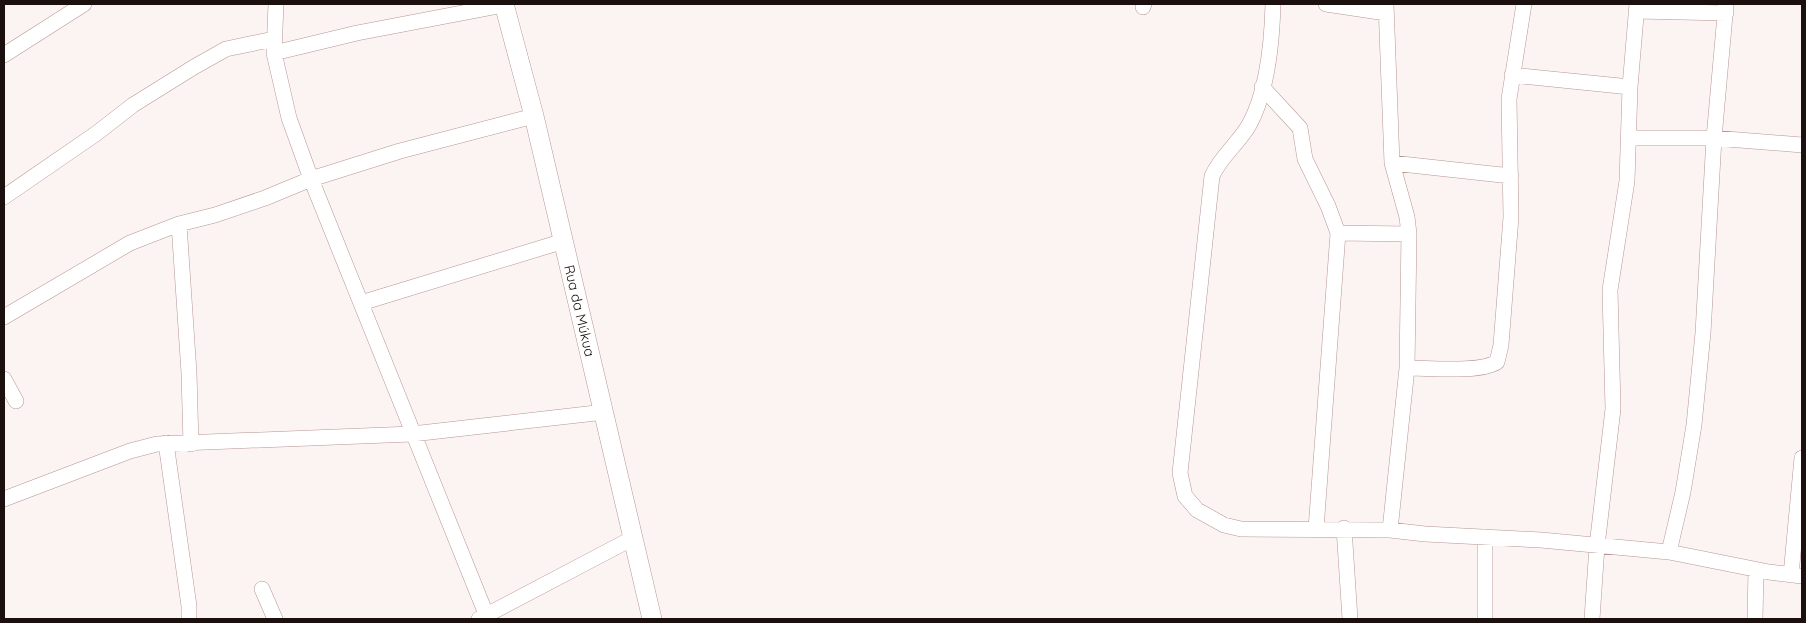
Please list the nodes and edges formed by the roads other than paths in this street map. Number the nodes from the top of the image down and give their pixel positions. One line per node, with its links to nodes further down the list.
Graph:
1 (84, 4): 11 (street)
2 (276, 4): 10 (street)
3 (504, 4): 10 (street); 15 (street, Rua da Múkua)
4 (1272, 4): 13 (street)
5 (1326, 4): 8 (street)
6 (1524, 4): 12 (street)
7 (1637, 7): 9 (street); 14 (street)
8 (1386, 8): 19 (street)
9 (1726, 8): 17 (street)
10 (274, 46): 21 (street); 22 (street)
11 (4, 55)
12 (1512, 75): 14 (street); 20 (street)
13 (1262, 87): 24 (street); 39 (street)
14 (1630, 87): 16 (street)
15 (534, 116): 21 (street); 26 (street, Rua da Múkua)
16 (1629, 138): 17 (street); 43 (street)
17 (1714, 138): 18 (street); 44 (street)
18 (1802, 145)
19 (1392, 163): 20 (street); 25 (street)
20 (1511, 176): 29 (street)
21 (311, 179): 23 (street); 27 (street)
22 (4, 197)
23 (179, 224): 28 (street); 35 (street)
24 (1338, 234): 25 (street); 39 (street)
25 (1409, 234): 29 (street)
26 (564, 241): 27 (street); 32 (street, Rua da Múkua)
27 (361, 304): 33 (street)
28 (4, 317)
29 (1408, 368): 40 (street)
30 (4, 379): 31 (street)
31 (16, 401)
32 (605, 412): 33 (street); 42 (street, Rua da Múkua)
33 (412, 434): 35 (street); 48 (street)
34 (166, 443): 35 (street); 37 (street); 49 (street)
35 (191, 444)
36 (1802, 458): 46 (street)
37 (4, 499)
38 (1344, 528): 39 (street); 40 (street); 52 (street)
39 (1316, 529)
40 (1390, 530): 41 (street)
41 (1486, 537): 43 (street); 53 (street)
42 (633, 538): 48 (street); 51 (street, Rua da Múkua)
43 (1597, 546): 44 (street); 54 (street)
44 (1669, 552): 45 (street)
45 (1756, 570): 46 (street); 55 (street)
46 (1796, 575)
47 (262, 589): 50 (street)
48 (484, 618)
49 (188, 619)
50 (275, 619)
51 (652, 619)
52 (1350, 619)
53 (1485, 619)
54 (1592, 619)
55 (1755, 619)

